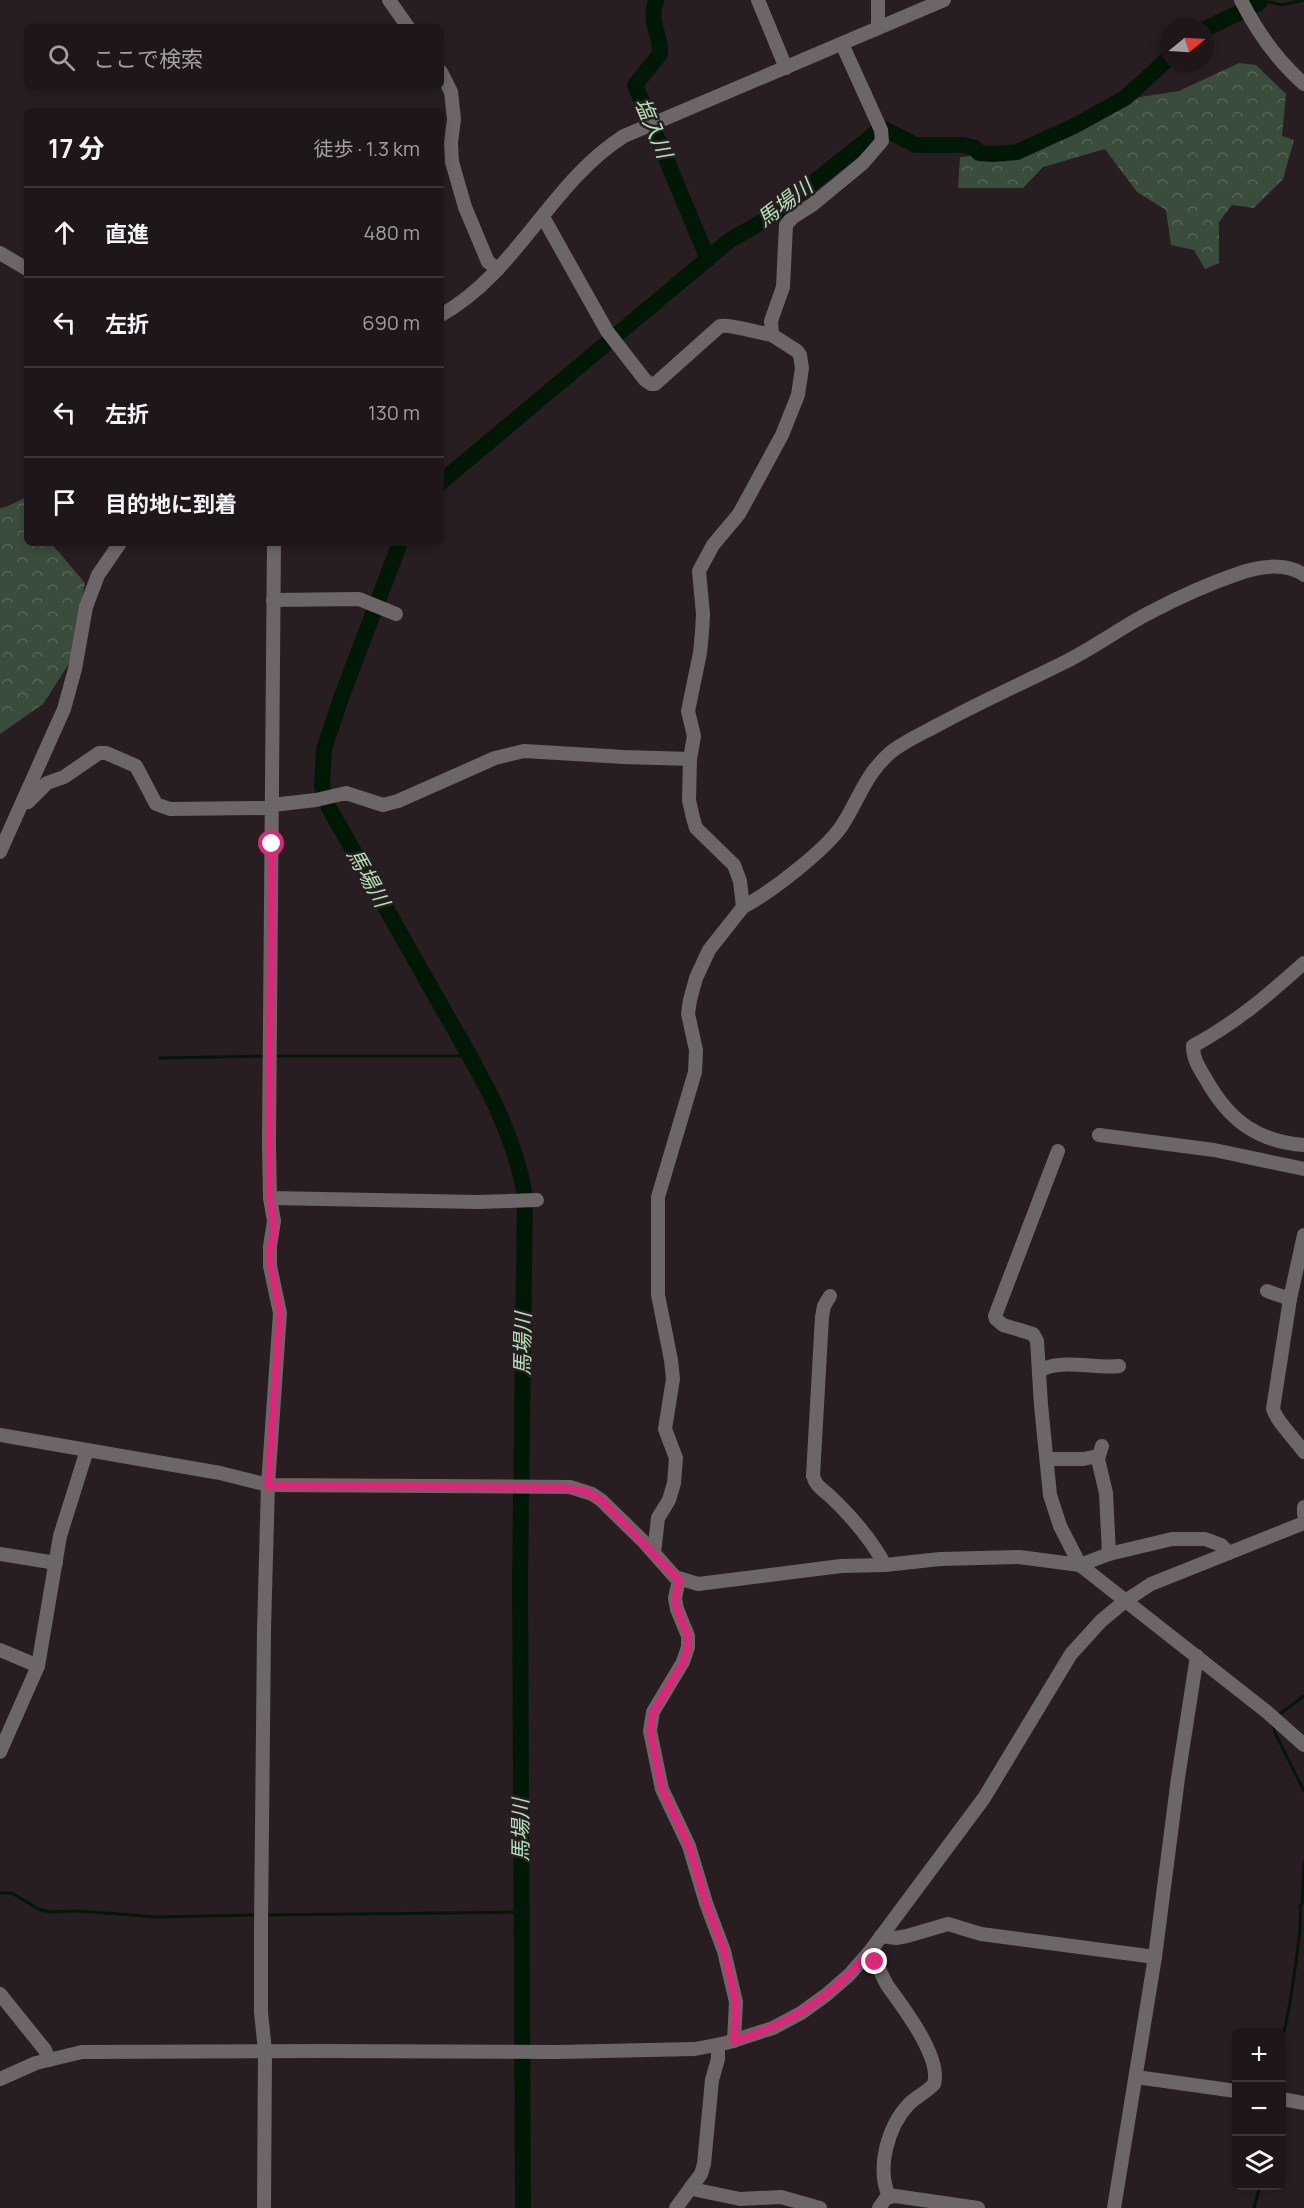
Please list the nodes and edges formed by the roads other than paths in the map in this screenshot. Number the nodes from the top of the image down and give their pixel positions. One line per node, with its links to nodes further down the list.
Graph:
1 (389, 0): 6 (street)
2 (758, 0): 9 (street)
3 (879, 0): 7 (street)
4 (944, 0): 7 (street)
5 (1240, 0): 11 (street)
6 (406, 24)
7 (878, 28): 8 (street)
8 (842, 44): 9 (street); 18 (street)
9 (786, 68): 13 (street)
10 (444, 78): 12 (street)
11 (1304, 84)
12 (447, 162): 16 (street)
13 (543, 217): 16 (street); 18 (street)
14 (0, 253): 15 (street)
15 (24, 267)
16 (498, 269): 17 (street)
17 (444, 313)
18 (772, 335): 26 (street)
19 (118, 546): 27 (street)
20 (274, 546): 24 (street)
21 (1269, 567): 22 (street); 23 (street); 32 (street)
22 (1304, 567)
23 (1304, 575)
24 (273, 600): 25 (street); 28 (street)
25 (396, 614)
26 (690, 759): 28 (street); 32 (street)
27 (21, 803): 28 (street); 29 (street)
28 (272, 805): 38 (street)
29 (14, 822): 30 (street); 31 (street)
30 (0, 825)
31 (0, 852)
32 (743, 907): 54 (street)
33 (1304, 963): 35 (street)
34 (1099, 1135): 37 (street)
35 (1304, 1145)
36 (1058, 1151): 45 (street)
37 (1304, 1169)
38 (270, 1198): 39 (street); 50 (street)
39 (537, 1200)
40 (1304, 1235): 43 (street)
41 (1267, 1291): 43 (street)
42 (830, 1296): 59 (street)
43 (1290, 1299): 48 (street)
44 (1119, 1366): 45 (street)
45 (1040, 1371): 49 (street)
46 (0, 1435): 47 (street)
47 (87, 1450): 50 (street); 58 (street)
48 (1304, 1452)
49 (1047, 1459): 57 (street); 60 (street)
50 (268, 1485): 54 (street); 74 (street)
51 (1304, 1507): 52 (street)
52 (1304, 1514)
53 (1304, 1524): 55 (street)
54 (654, 1553): 61 (street)
55 (1229, 1553): 57 (street); 62 (street)
56 (0, 1554): 58 (street)
57 (1109, 1554): 60 (street)
58 (56, 1563): 65 (street)
59 (885, 1565): 60 (street); 61 (street)
60 (1080, 1565): 62 (street)
61 (679, 1580): 72 (street)
62 (1125, 1601): 64 (street); 68 (street)
63 (0, 1650): 65 (street)
64 (1197, 1656): 66 (street); 70 (street)
65 (38, 1666): 67 (street)
66 (1304, 1745)
67 (0, 1752)
68 (881, 1936): 69 (street); 70 (street)
69 (869, 1952): 72 (street); 82 (street)
70 (1155, 1957): 76 (street)
71 (0, 1994): 75 (street)
72 (734, 2041): 73 (street)
73 (718, 2045): 74 (street); 81 (street)
74 (265, 2051): 75 (street); 83 (street)
75 (49, 2060): 77 (street)
76 (1137, 2077): 78 (street); 88 (street)
77 (0, 2079)
78 (1232, 2090)
79 (1286, 2100): 80 (street)
80 (1304, 2103)
81 (691, 2187): 84 (street); 85 (street)
82 (889, 2196): 86 (street); 87 (street)
83 (264, 2208)
84 (676, 2208)
85 (820, 2208)
86 (879, 2208)
87 (978, 2208)
88 (1114, 2208)

